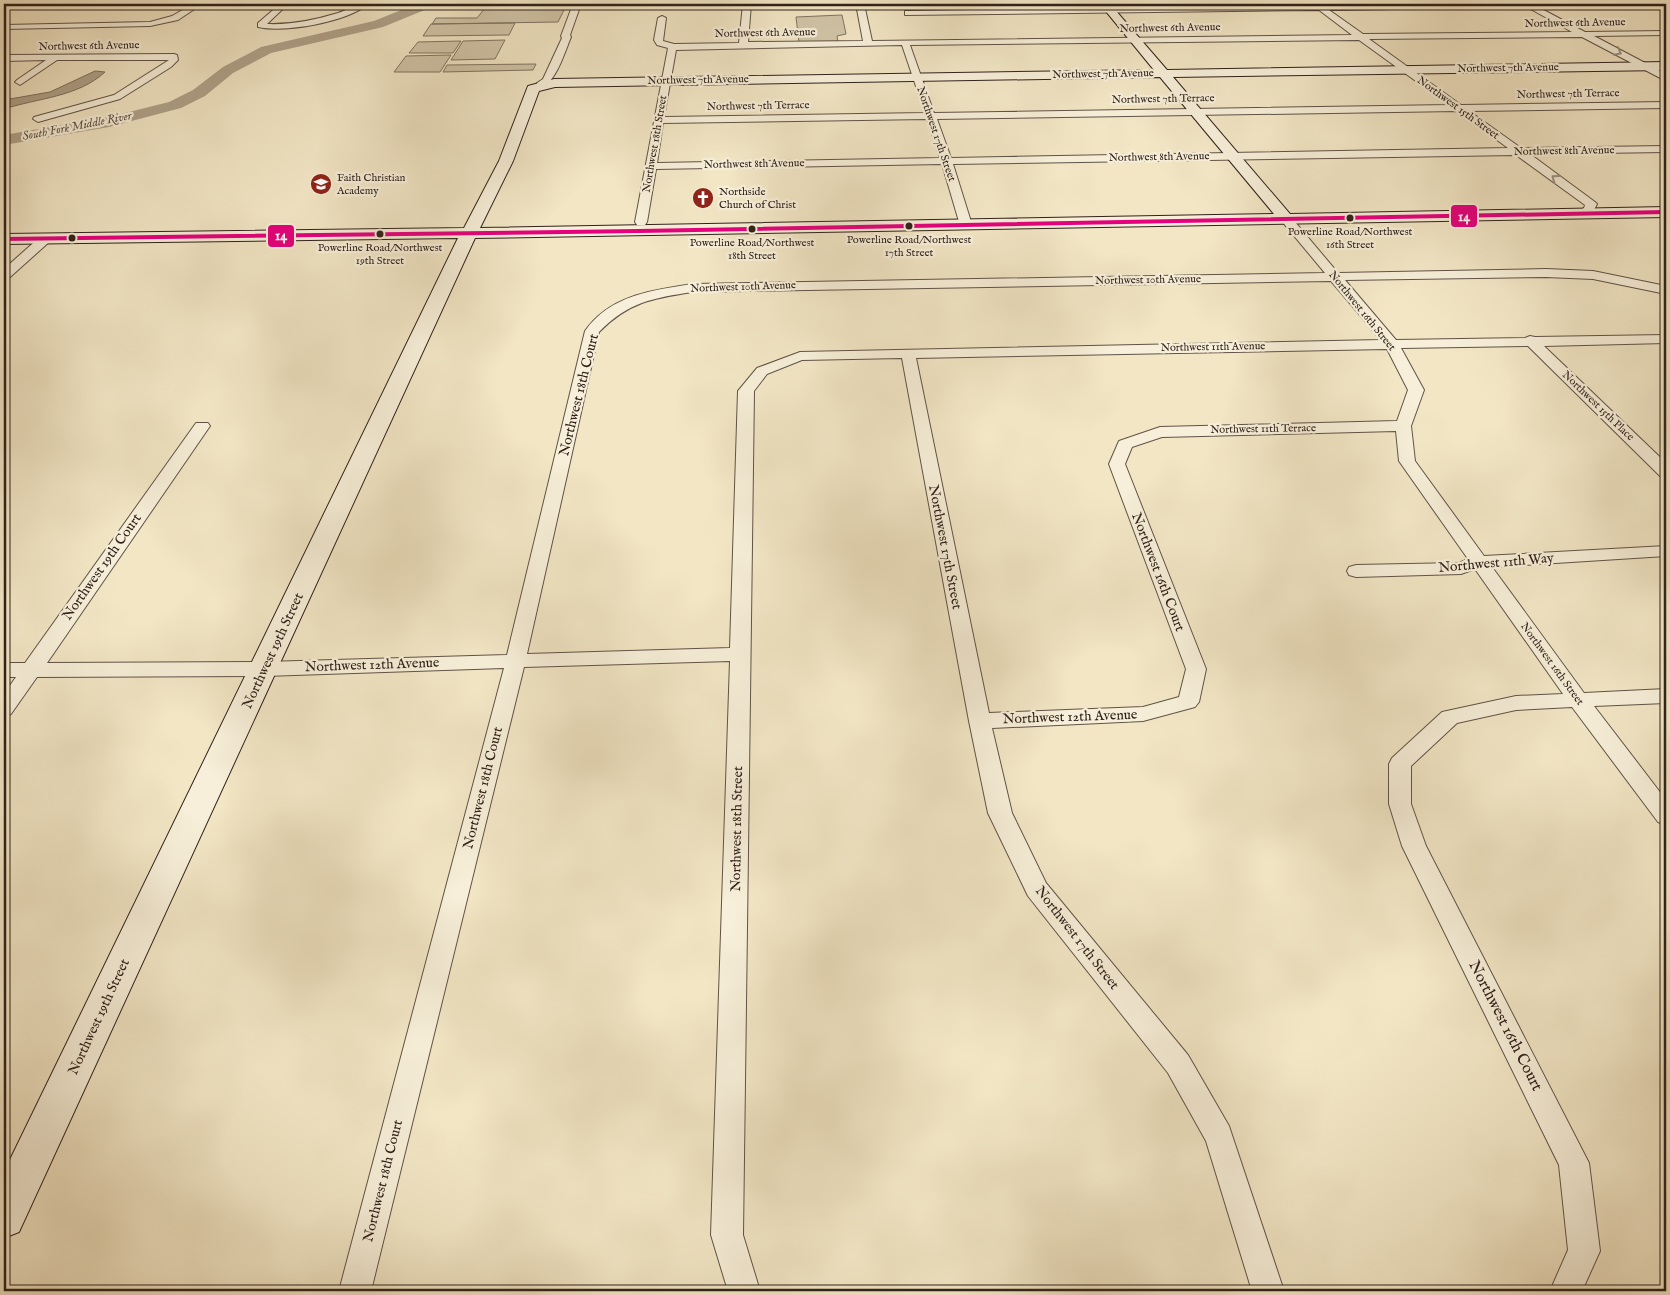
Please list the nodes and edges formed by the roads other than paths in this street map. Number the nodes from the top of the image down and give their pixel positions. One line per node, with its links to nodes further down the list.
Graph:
1 (96, 4): 11 (street)
2 (198, 4): 18 (street)
3 (284, 4): 4 (street)
4 (364, 4)
5 (577, 4): 38 (street)
6 (747, 4): 26 (street)
7 (860, 4): 24 (street)
8 (905, 4): 14 (street)
9 (1610, 4): 10 (street)
10 (1528, 5): 12 (street); 20 (street)
11 (4, 6)
12 (1317, 6): 13 (street); 22 (street, Northwest 15th Street)
13 (1108, 7): 14 (street); 23 (street, Northwest 16th Street)
14 (908, 13): 16 (street)
15 (662, 18): 27 (street)
16 (912, 25)
17 (4, 27): 18 (street)
18 (49, 27): 21 (street)
19 (1666, 33): 20 (street, Northwest 6th Avenue)
20 (1583, 34): 22 (street, Northwest 6th Avenue); 30 (street, one-way to 30)
21 (34, 36)
22 (1361, 37): 23 (street, Northwest 6th Avenue); 32 (street, Northwest 15th Street)
23 (1134, 40): 25 (street, Northwest 6th Avenue); 33 (street, Northwest 16th Street)
24 (868, 43): 25 (street, Northwest 6th Avenue); 26 (street, Northwest 6th Avenue)
25 (905, 43): 34 (street, Northwest 17th Street)
26 (743, 44): 27 (street, Northwest 6th Avenue)
27 (674, 47): 36 (street, Northwest 18th Street)
28 (4, 58): 29 (street, Northwest 6th Avenue)
29 (55, 58): 37 (street); 43 (street, Northwest 6th Avenue)
30 (1644, 66): 31 (street, Northwest 7th Avenue); 32 (street, Northwest 7th Avenue); 35 (street)
31 (1666, 66)
32 (1405, 70): 33 (street, Northwest 7th Avenue); 40 (street, Northwest 15th Street)
33 (1165, 74): 34 (street, Northwest 7th Avenue); 41 (street, Northwest 16th Street)
34 (917, 77): 36 (street, Northwest 7th Avenue); 42 (street, Northwest 17th Street)
35 (1666, 78)
36 (665, 81): 38 (street, Northwest 7th Avenue); 44 (street, Northwest 18th Street)
37 (20, 82)
38 (540, 86): 56 (street, Northwest 19th Street)
39 (1666, 104): 40 (street, Northwest 7th Terrace)
40 (1458, 108): 41 (street, Northwest 7th Terrace); 46 (street, Northwest 15th Street)
41 (1197, 111): 42 (street, Northwest 7th Terrace); 47 (street, Northwest 16th Street)
42 (931, 116): 44 (street, Northwest 7th Terrace); 48 (street, Northwest 17th Street)
43 (38, 119)
44 (660, 120): 49 (street, Northwest 18th Street)
45 (1666, 149): 46 (street, Northwest 8th Avenue)
46 (1519, 152): 47 (street, Northwest 8th Avenue); 51 (street, Northwest 15th Street, one-way to 46)
47 (1234, 155): 48 (street, Northwest 8th Avenue); 53 (street, Northwest 16th Street)
48 (947, 161): 49 (street, Northwest 8th Avenue); 54 (street, Northwest 17th Street)
49 (651, 166): 55 (street, Northwest 18th Street)
50 (1666, 203): 51 (street)
51 (1586, 208): 52 (street); 53 (street)
52 (1666, 212)
53 (1283, 214): 54 (street); 60 (street, Northwest 16th Street)
54 (964, 220): 55 (street); 56 (street)
55 (641, 222): 56 (street)
56 (471, 229): 57 (street); 57 (street); 78 (street, Northwest 19th Street)
57 (50, 235): 58 (street); 59 (street)
58 (4, 236)
59 (4, 275)
60 (1334, 276): 61 (street, Northwest 10th Avenue); 62 (street, Northwest 10th Avenue); 65 (street, Northwest 16th Street)
61 (1666, 290)
62 (631, 302): 76 (street, Northwest 18th Court)
63 (1666, 339): 64 (street, Northwest 11th Avenue)
64 (1530, 340): 65 (street, Northwest 11th Avenue); 71 (street, Northwest 15th Place)
65 (1391, 343): 66 (street, Northwest 11th Avenue); 69 (street, Northwest 16th Street)
66 (908, 354): 67 (street, Northwest 11th Avenue); 84 (street, Northwest 17th Street)
67 (762, 370): 75 (street, Northwest 18th Street)
68 (202, 426): 77 (street, Northwest 19th Court)
69 (1403, 426): 70 (street, Northwest 11th Terrace); 73 (street, Northwest 16th Street)
70 (1125, 444): 82 (street, Northwest 16th Court)
71 (1666, 472)
72 (1666, 551): 73 (street, Northwest 11th Way)
73 (1478, 562): 74 (street, Northwest 11th Way); 81 (street, Northwest 16th Street)
74 (1356, 571)
75 (741, 654): 76 (street, Northwest 12th Avenue); 88 (street, Northwest 18th Street)
76 (516, 660): 78 (street, Northwest 12th Avenue); 87 (street, Northwest 18th Court)
77 (32, 669): 78 (street, Northwest 12th Avenue); 79 (street, Northwest 12th Avenue); 83 (street, Northwest 19th Court)
78 (264, 669): 86 (street, Northwest 19th Street)
79 (4, 670)
80 (1666, 696): 81 (street)
81 (1578, 700): 85 (street, Northwest 16th Street); 90 (street, Northwest 16th Court)
82 (1188, 702): 84 (street, Northwest 12th Avenue)
83 (4, 709)
84 (980, 721): 89 (street, Northwest 17th Street)
85 (1666, 816)
86 (4, 1217)
87 (355, 1291)
88 (744, 1291)
89 (1268, 1291)
90 (1566, 1291)

